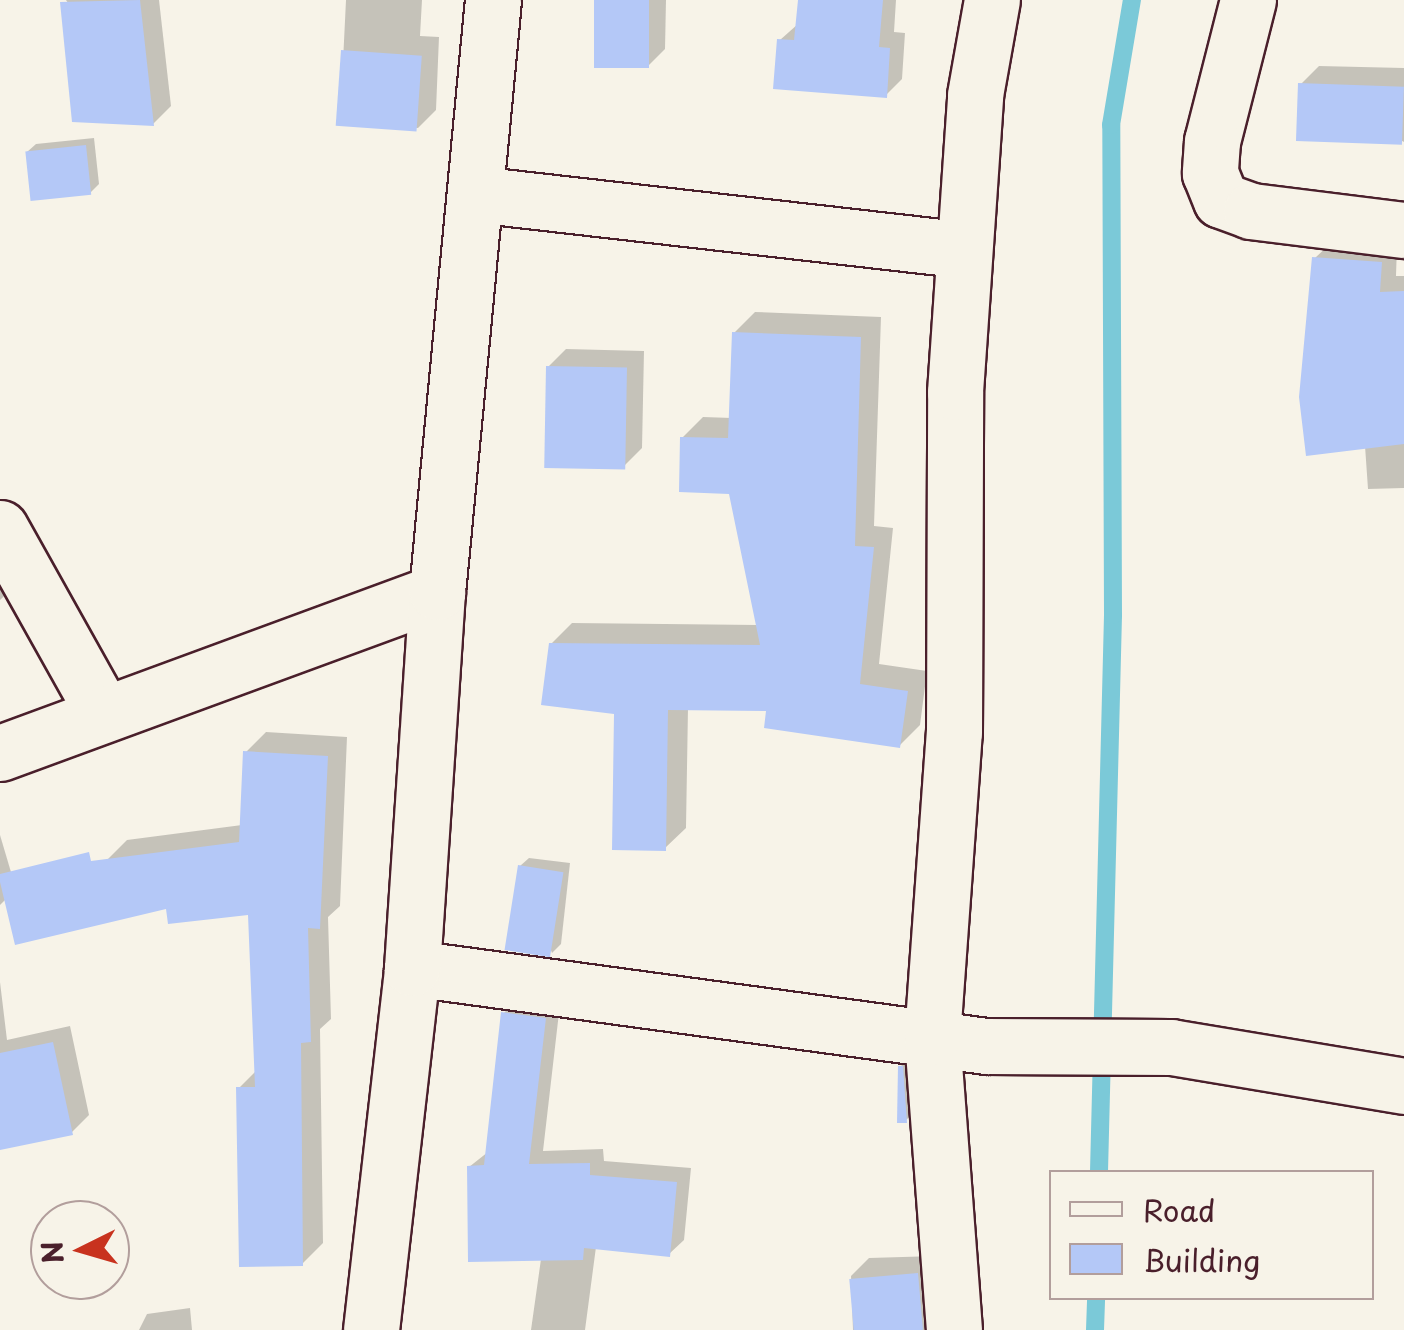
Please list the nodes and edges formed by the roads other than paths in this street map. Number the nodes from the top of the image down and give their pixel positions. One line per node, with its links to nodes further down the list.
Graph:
1 (493, 0): 4 (street)
2 (992, 0): 6 (street)
3 (1248, 0): 5 (street)
4 (474, 194): 6 (street); 8 (street)
5 (1404, 230)
6 (964, 250): 12 (street)
7 (0, 528): 9 (street)
8 (438, 592): 9 (street); 11 (street)
9 (103, 712): 10 (street)
10 (0, 753)
11 (412, 968): 12 (street); 14 (street)
12 (932, 1038): 13 (street); 15 (street)
13 (1404, 1086)
14 (371, 1330)
15 (954, 1330)

